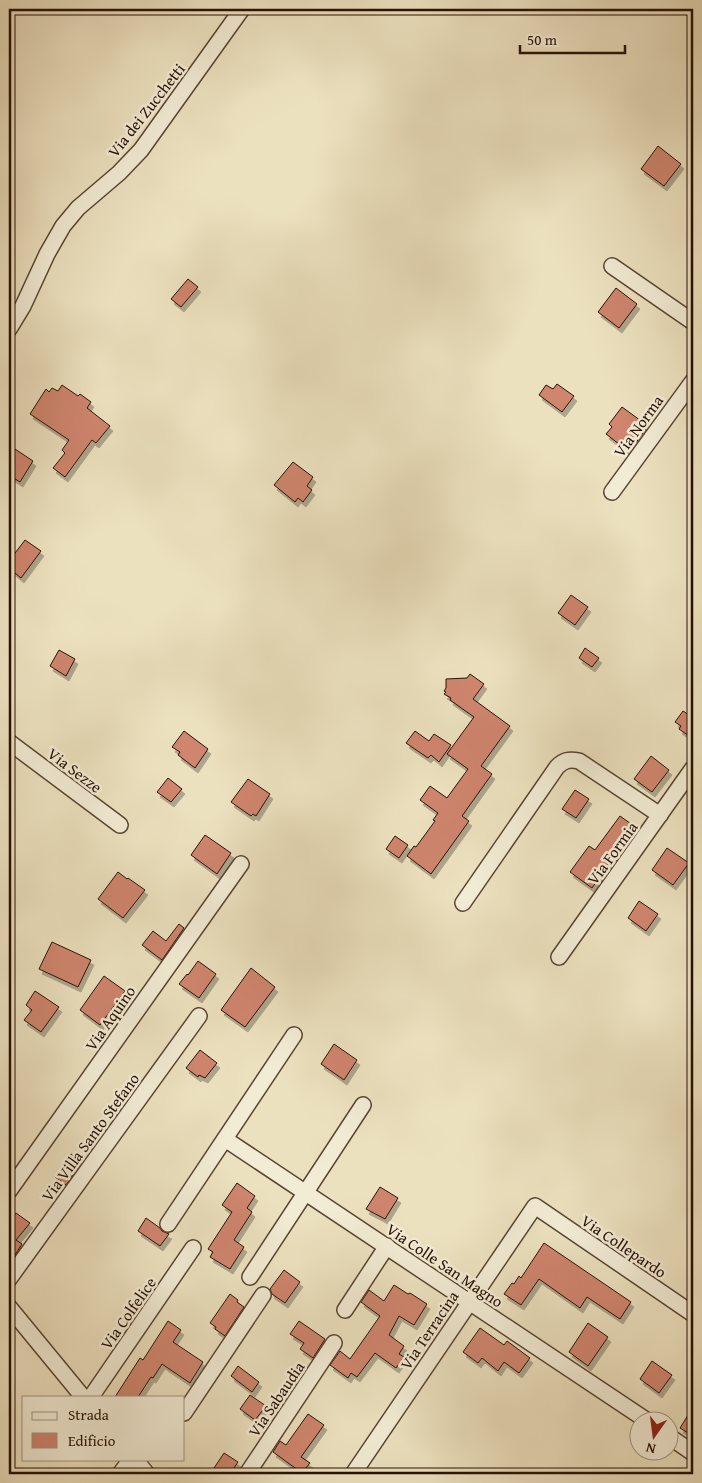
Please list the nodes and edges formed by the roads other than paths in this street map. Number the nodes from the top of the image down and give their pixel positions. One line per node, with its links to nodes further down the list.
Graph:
1 (242, 9): 4 (street, Via dei Zucchetti)
2 (612, 266): 3 (street)
3 (693, 322)
4 (9, 328)
5 (693, 381): 6 (street, Via Norma)
6 (612, 492)
7 (9, 742): 10 (street, Via Sezze)
8 (693, 768): 9 (street, Via Formia)
9 (660, 815): 12 (street); 13 (street, Via Formia)
10 (120, 825)
11 (241, 864): 18 (street, Via Aquino)
12 (463, 903)
13 (559, 957)
14 (199, 1016): 25 (street, Via Villa Santo Stefano)
15 (294, 1035): 17 (street)
16 (363, 1104): 19 (street)
17 (225, 1139): 19 (street, Via Colle San Magno); 21 (street)
18 (9, 1192)
19 (305, 1192): 22 (street, Via Colle San Magno); 24 (street)
20 (535, 1206): 27 (street, Via Terracina); 30 (street, Via Collepardo)
21 (168, 1224)
22 (387, 1246): 27 (street, Via Colle San Magno); 29 (street)
23 (193, 1248): 33 (street, Via Colfelice)
24 (250, 1276)
25 (9, 1279)
26 (263, 1295): 35 (street)
27 (470, 1302): 34 (street, Via Colle San Magno); 43 (street, Via Terracina)
28 (9, 1307): 32 (street)
29 (346, 1310)
30 (693, 1314)
31 (334, 1343): 42 (street, Via Sabaudia)
32 (83, 1396)
33 (92, 1396)
34 (631, 1410)
35 (185, 1412)
36 (680, 1444): 37 (street)
37 (693, 1453)
38 (130, 1460): 41 (street)
39 (136, 1460): 40 (street)
40 (148, 1468)
41 (120, 1474)
42 (247, 1474)
43 (353, 1474)

